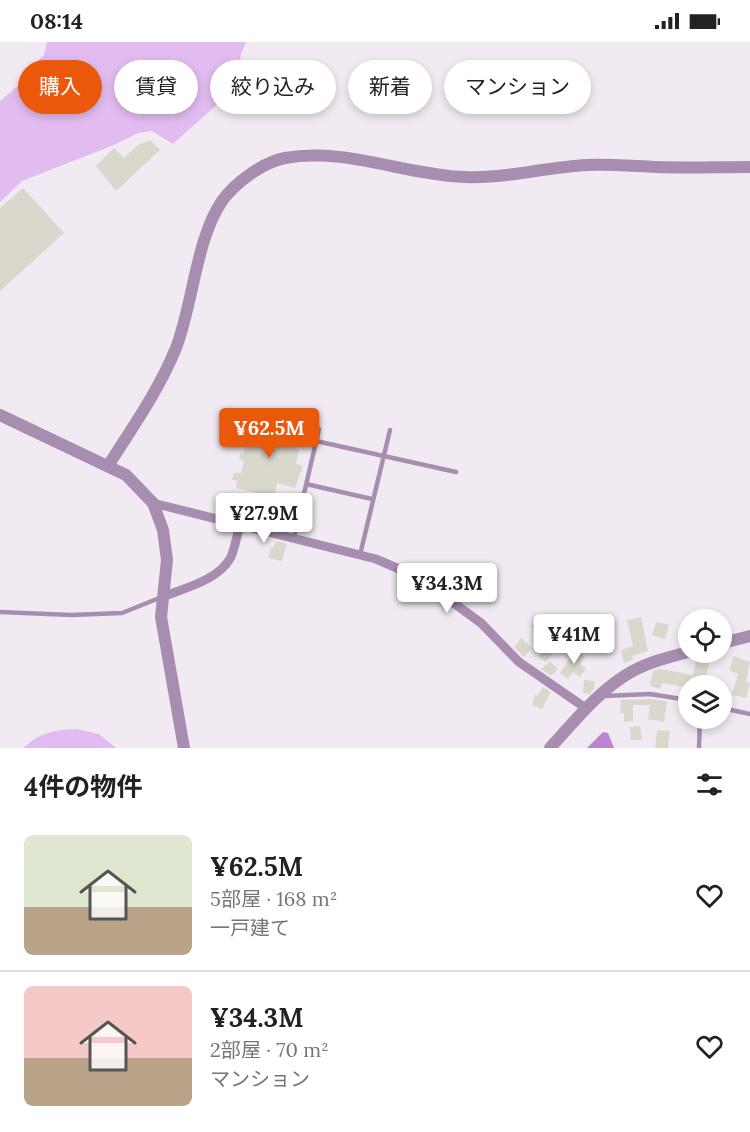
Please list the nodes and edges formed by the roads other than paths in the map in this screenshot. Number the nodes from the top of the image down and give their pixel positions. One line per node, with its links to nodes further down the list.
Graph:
1 (750, 167): 7 (street)
2 (0, 415): 7 (street)
3 (319, 429): 5 (lane)
4 (390, 430): 6 (lane)
5 (316, 441): 6 (lane); 9 (lane)
6 (383, 456): 8 (lane); 10 (lane)
7 (108, 466): 11 (street)
8 (456, 472)
9 (306, 484): 10 (lane); 13 (lane)
10 (372, 499): 14 (lane)
11 (153, 503): 12 (street); 15 (street)
12 (240, 525): 13 (street); 15 (street)
13 (294, 537): 14 (street)
14 (360, 555): 22 (street)
15 (162, 597): 16 (lane); 26 (street)
16 (0, 612)
17 (750, 636): 18 (street)
18 (732, 640)
19 (678, 654): 20 (street)
20 (599, 697): 21 (lane); 22 (street)
21 (678, 698)
22 (587, 709): 27 (street)
23 (732, 710): 24 (lane)
24 (750, 714)
25 (700, 729): 28 (lane)
26 (184, 748)
27 (550, 748)
28 (699, 748)

